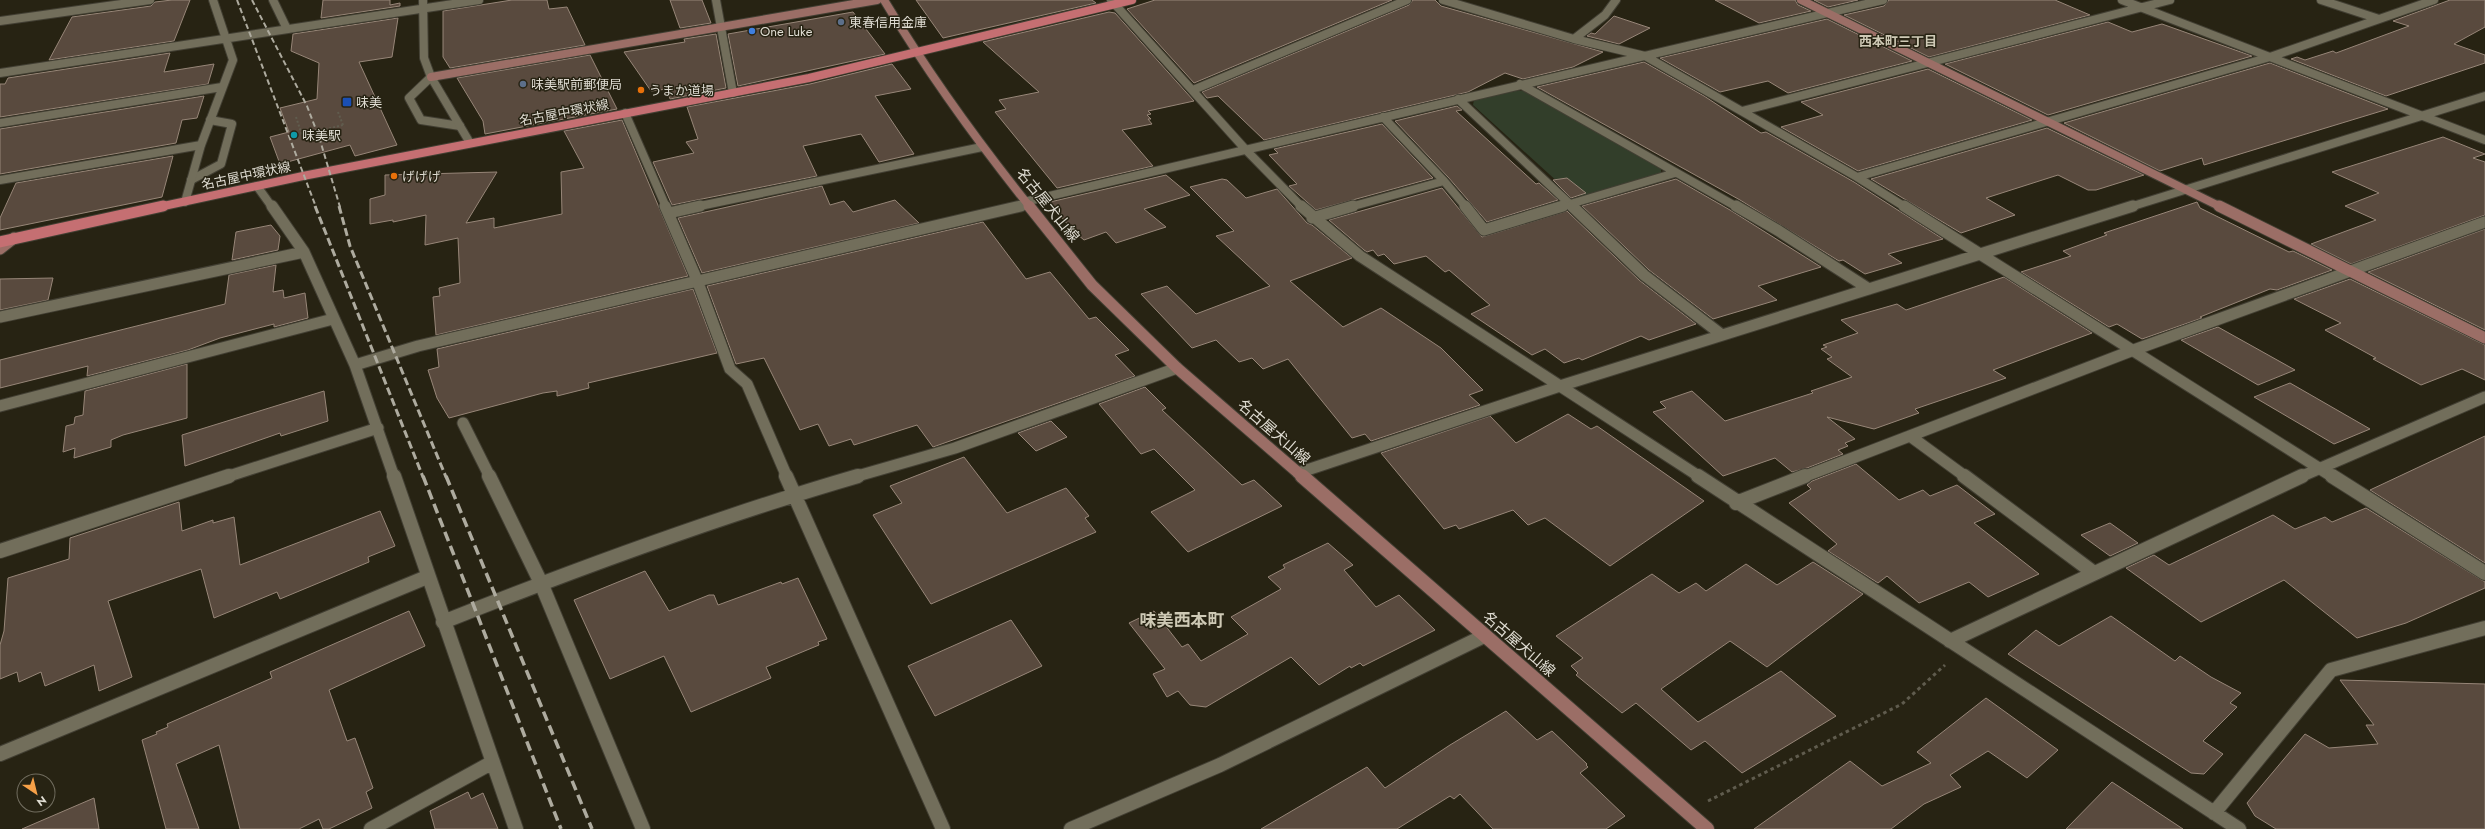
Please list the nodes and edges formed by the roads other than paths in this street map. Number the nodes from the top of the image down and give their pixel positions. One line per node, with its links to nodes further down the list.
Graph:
1 (150, 0): 23 (street)
2 (213, 0): 26 (street)
3 (273, 0): 25 (street)
4 (479, 0): 19 (street)
5 (716, 0): 24 (street)
6 (877, 0): 24 (main road)
7 (884, 0): 28 (main road, 名古屋犬山線)
8 (1132, 0): 18 (main road, 名古屋中環状線)
9 (1407, 0): 36 (street)
10 (1443, 0): 27 (street)
11 (1616, 0): 27 (street)
12 (1801, 0): 21 (main road)
13 (1883, 0): 21 (street)
14 (2122, 0): 20 (street)
15 (2170, 0): 20 (street)
16 (2321, 0): 22 (street)
17 (2434, 0): 22 (street)
18 (1113, 2): 28 (main road, 名古屋中環状線); 36 (street)
19 (422, 4): 25 (street); 33 (street)
20 (2144, 8): 30 (street); 31 (street)
21 (1827, 13): 29 (street); 31 (main road)
22 (2379, 19): 30 (street)
23 (0, 21)
24 (721, 26): 33 (main road); 37 (street)
25 (287, 29): 26 (street)
26 (226, 39): 32 (street); 35 (street)
27 (1574, 39): 29 (street)
28 (916, 53): 37 (main road, 名古屋中環状線); 51 (main road, 名古屋犬山線)
29 (1645, 56): 34 (street); 40 (street)
30 (2270, 58): 42 (street); 45 (street)
31 (1928, 63): 40 (street); 45 (main road)
32 (0, 73)
33 (431, 77): 47 (street); 47 (lane)
34 (1520, 84): 39 (street); 53 (street)
35 (222, 88): 44 (street); 46 (street)
36 (1193, 90): 52 (street)
37 (733, 92): 41 (main road, 名古屋中環状線)
38 (2485, 96): 42 (street)
39 (1458, 99): 43 (street); 62 (street)
40 (1742, 111): 54 (street)
41 (625, 113): 49 (main road, 名古屋中環状線); 63 (street)
42 (2422, 116): 48 (street); 59 (street)
43 (1383, 117): 52 (street); 57 (street)
44 (210, 120): 50 (street); 56 (lane)
45 (2046, 122): 54 (street); 59 (main road)
46 (0, 123)
47 (460, 126): 49 (street)
48 (2485, 140)
49 (470, 143): 58 (main road, 名古屋中環状線)
50 (201, 145): 55 (street); 56 (street)
51 (982, 147): 61 (main road, 名古屋犬山線); 63 (street)
52 (1246, 150): 61 (street); 64 (street)
53 (1674, 173): 62 (street); 73 (street)
54 (1856, 177): 70 (street)
55 (0, 180)
56 (191, 180): 60 (street)
57 (1444, 181): 62 (street); 64 (street)
58 (257, 186): 60 (main road, 名古屋中環状線); 69 (street)
59 (2184, 191): 70 (street); 71 (main road)
60 (185, 202): 66 (main road, 名古屋中環状線)
61 (1025, 204): 72 (street); 80 (main road, 名古屋犬山線)
62 (1572, 204): 76 (street)
63 (669, 213): 72 (street)
64 (1312, 218): 81 (street)
65 (2485, 222): 71 (street)
66 (14, 238): 67 (main road, 名古屋中環状線); 68 (main road)
67 (0, 242)
68 (0, 249)
69 (304, 252): 74 (street); 75 (street)
70 (1979, 254): 73 (street); 78 (street)
71 (2352, 272): 77 (main road); 78 (street)
72 (697, 280): 79 (street); 89 (street)
73 (1869, 289): 76 (street)
74 (0, 317)
75 (334, 318): 79 (street); 83 (street)
76 (1722, 335): 81 (street)
77 (2485, 338)
78 (2131, 351): 86 (street); 87 (street)
79 (355, 366): 85 (street)
80 (1177, 368): 88 (main road, 名古屋犬山線); 89 (street)
81 (1560, 386): 88 (street); 90 (street)
82 (2485, 397): 87 (street)
83 (0, 406)
84 (463, 423): 95 (street)
85 (378, 428): 91 (street); 94 (street)
86 (1910, 436): 90 (street); 92 (street)
87 (2320, 468): 92 (street); 93 (street)
88 (1298, 473): 98 (main road, 名古屋犬山線)
89 (794, 495): 95 (street); 106 (street)
90 (1736, 503): 99 (street)
91 (0, 552)
92 (2094, 573): 99 (street)
93 (2485, 573)
94 (428, 577): 96 (street); 100 (street)
95 (541, 582): 96 (street); 105 (street)
96 (443, 622): 101 (street)
97 (2485, 628): 102 (street)
98 (1484, 636): 107 (street); 108 (main road, 名古屋犬山線)
99 (1950, 641): 102 (street)
100 (0, 754)
101 (493, 762): 103 (street); 104 (street)
102 (2214, 813): 109 (street)
103 (371, 829)
104 (516, 829)
105 (643, 829)
106 (943, 829)
107 (1071, 829)
108 (1707, 829)
109 (2239, 829)

